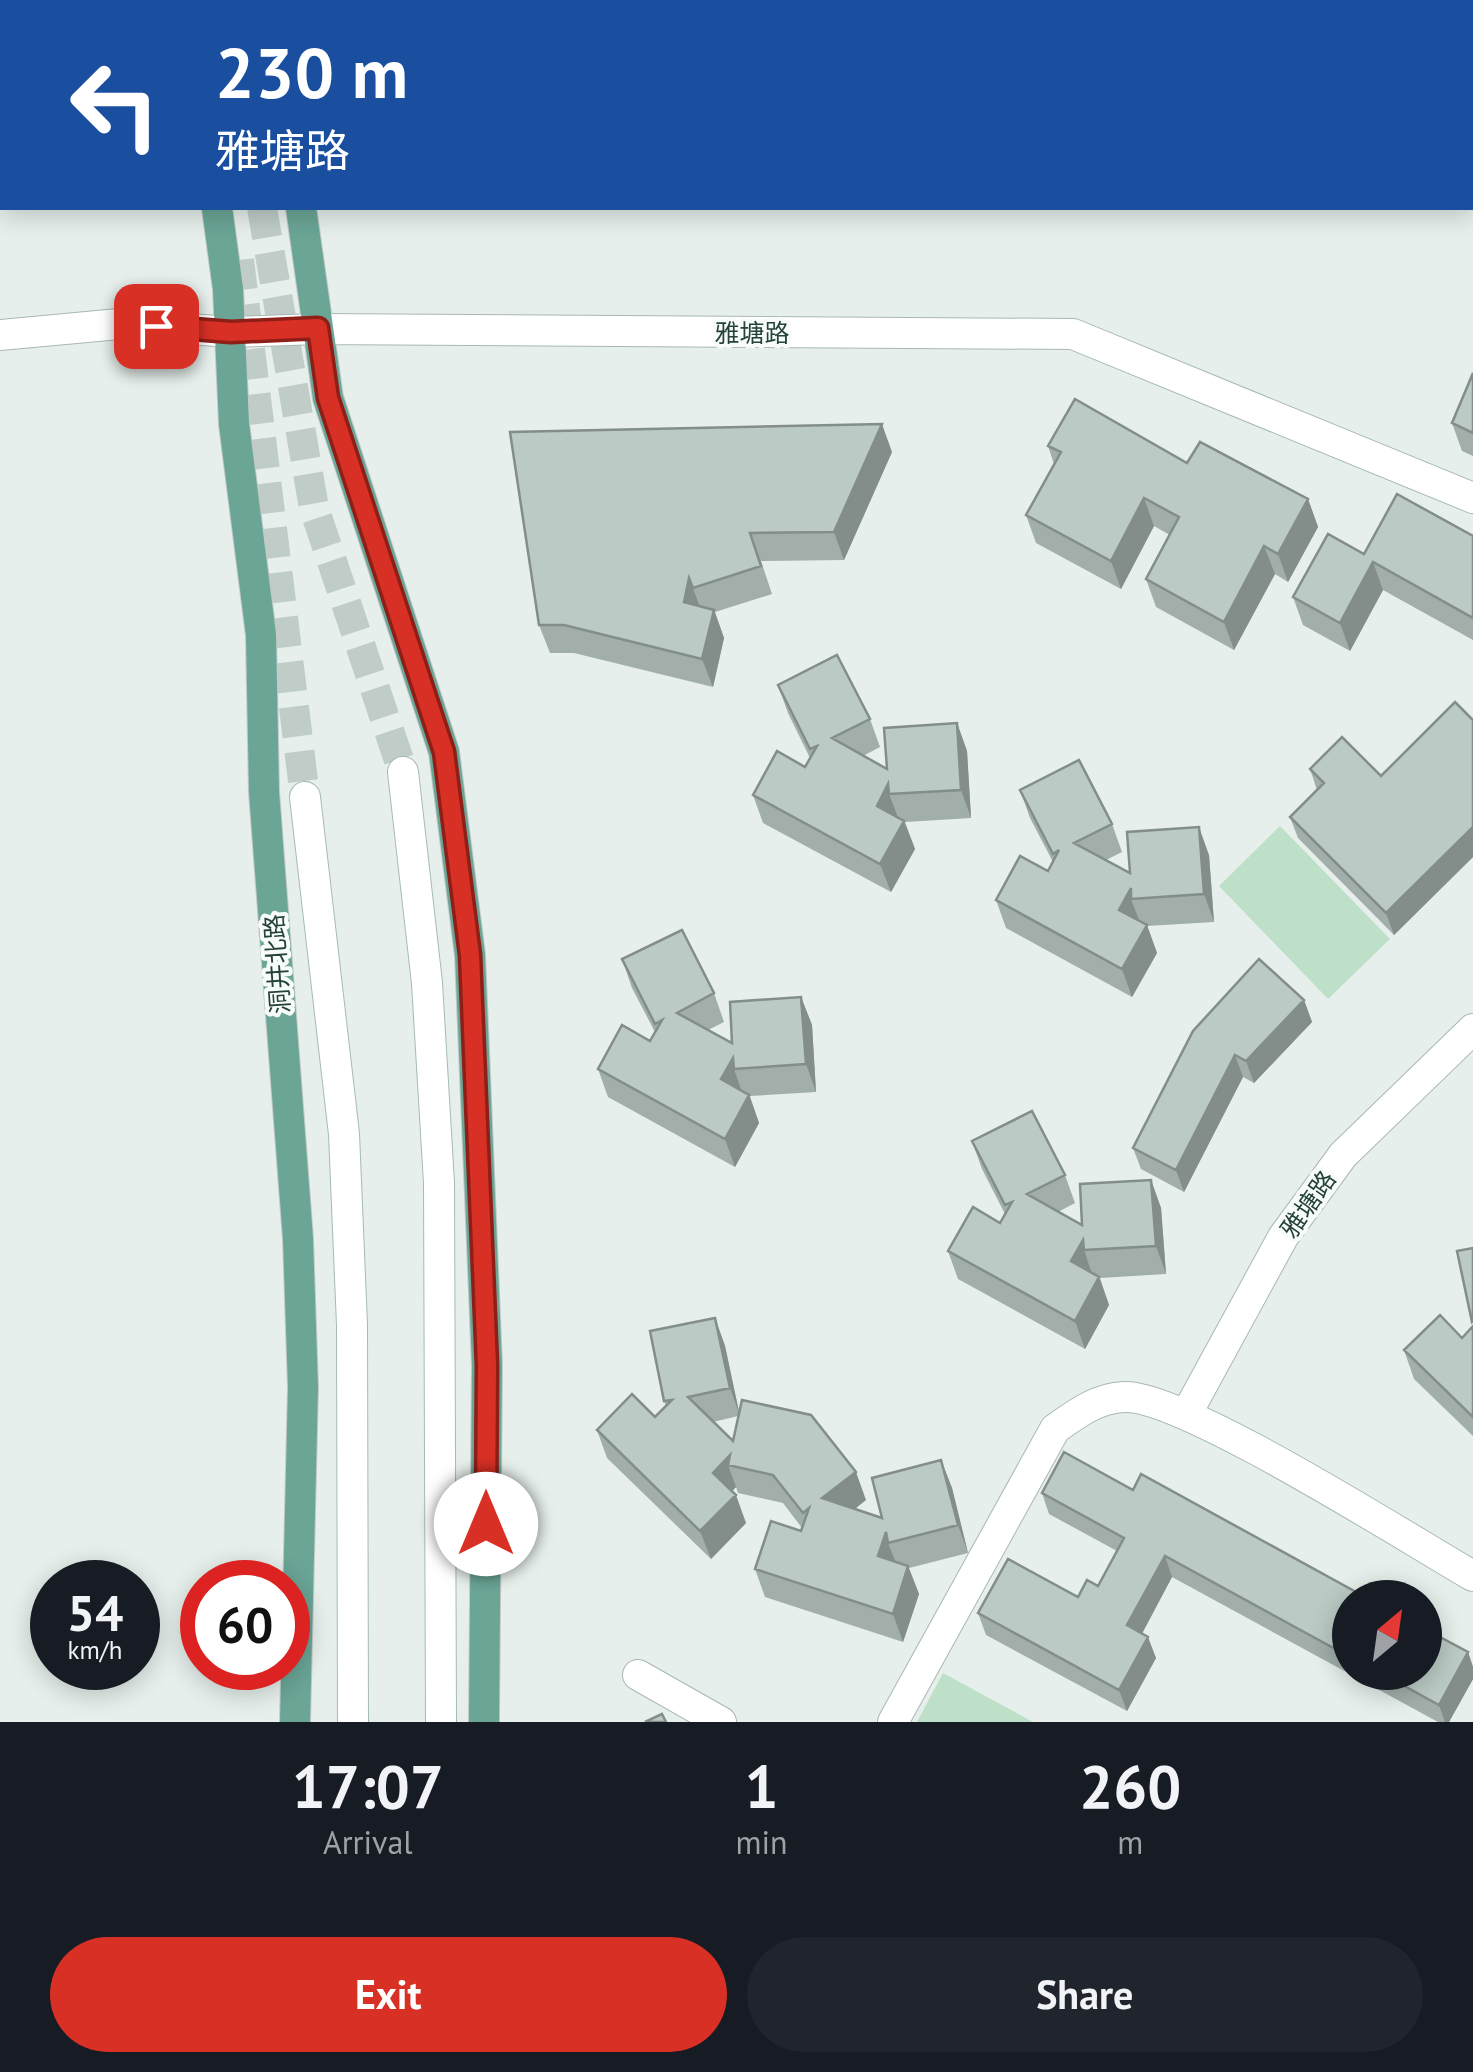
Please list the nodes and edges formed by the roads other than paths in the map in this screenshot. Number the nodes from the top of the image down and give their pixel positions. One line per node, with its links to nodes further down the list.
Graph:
1 (218, 210): 4 (main road, 洞井北路)
2 (301, 210): 3 (main road)
3 (318, 328): 4 (street, 雅塘路); 6 (street, 雅塘路); 16 (main road)
4 (231, 332): 5 (street, 雅塘路); 13 (main road, 洞井北路)
5 (0, 335)
6 (1473, 498)
7 (404, 772): 15 (street)
8 (306, 798): 14 (street)
9 (1473, 1029): 10 (street, 雅塘路)
10 (1187, 1413): 11 (street); 18 (street)
11 (1473, 1576)
12 (638, 1674): 17 (street)
13 (294, 1722)
14 (353, 1722)
15 (441, 1722)
16 (484, 1722)
17 (720, 1722)
18 (892, 1722)

